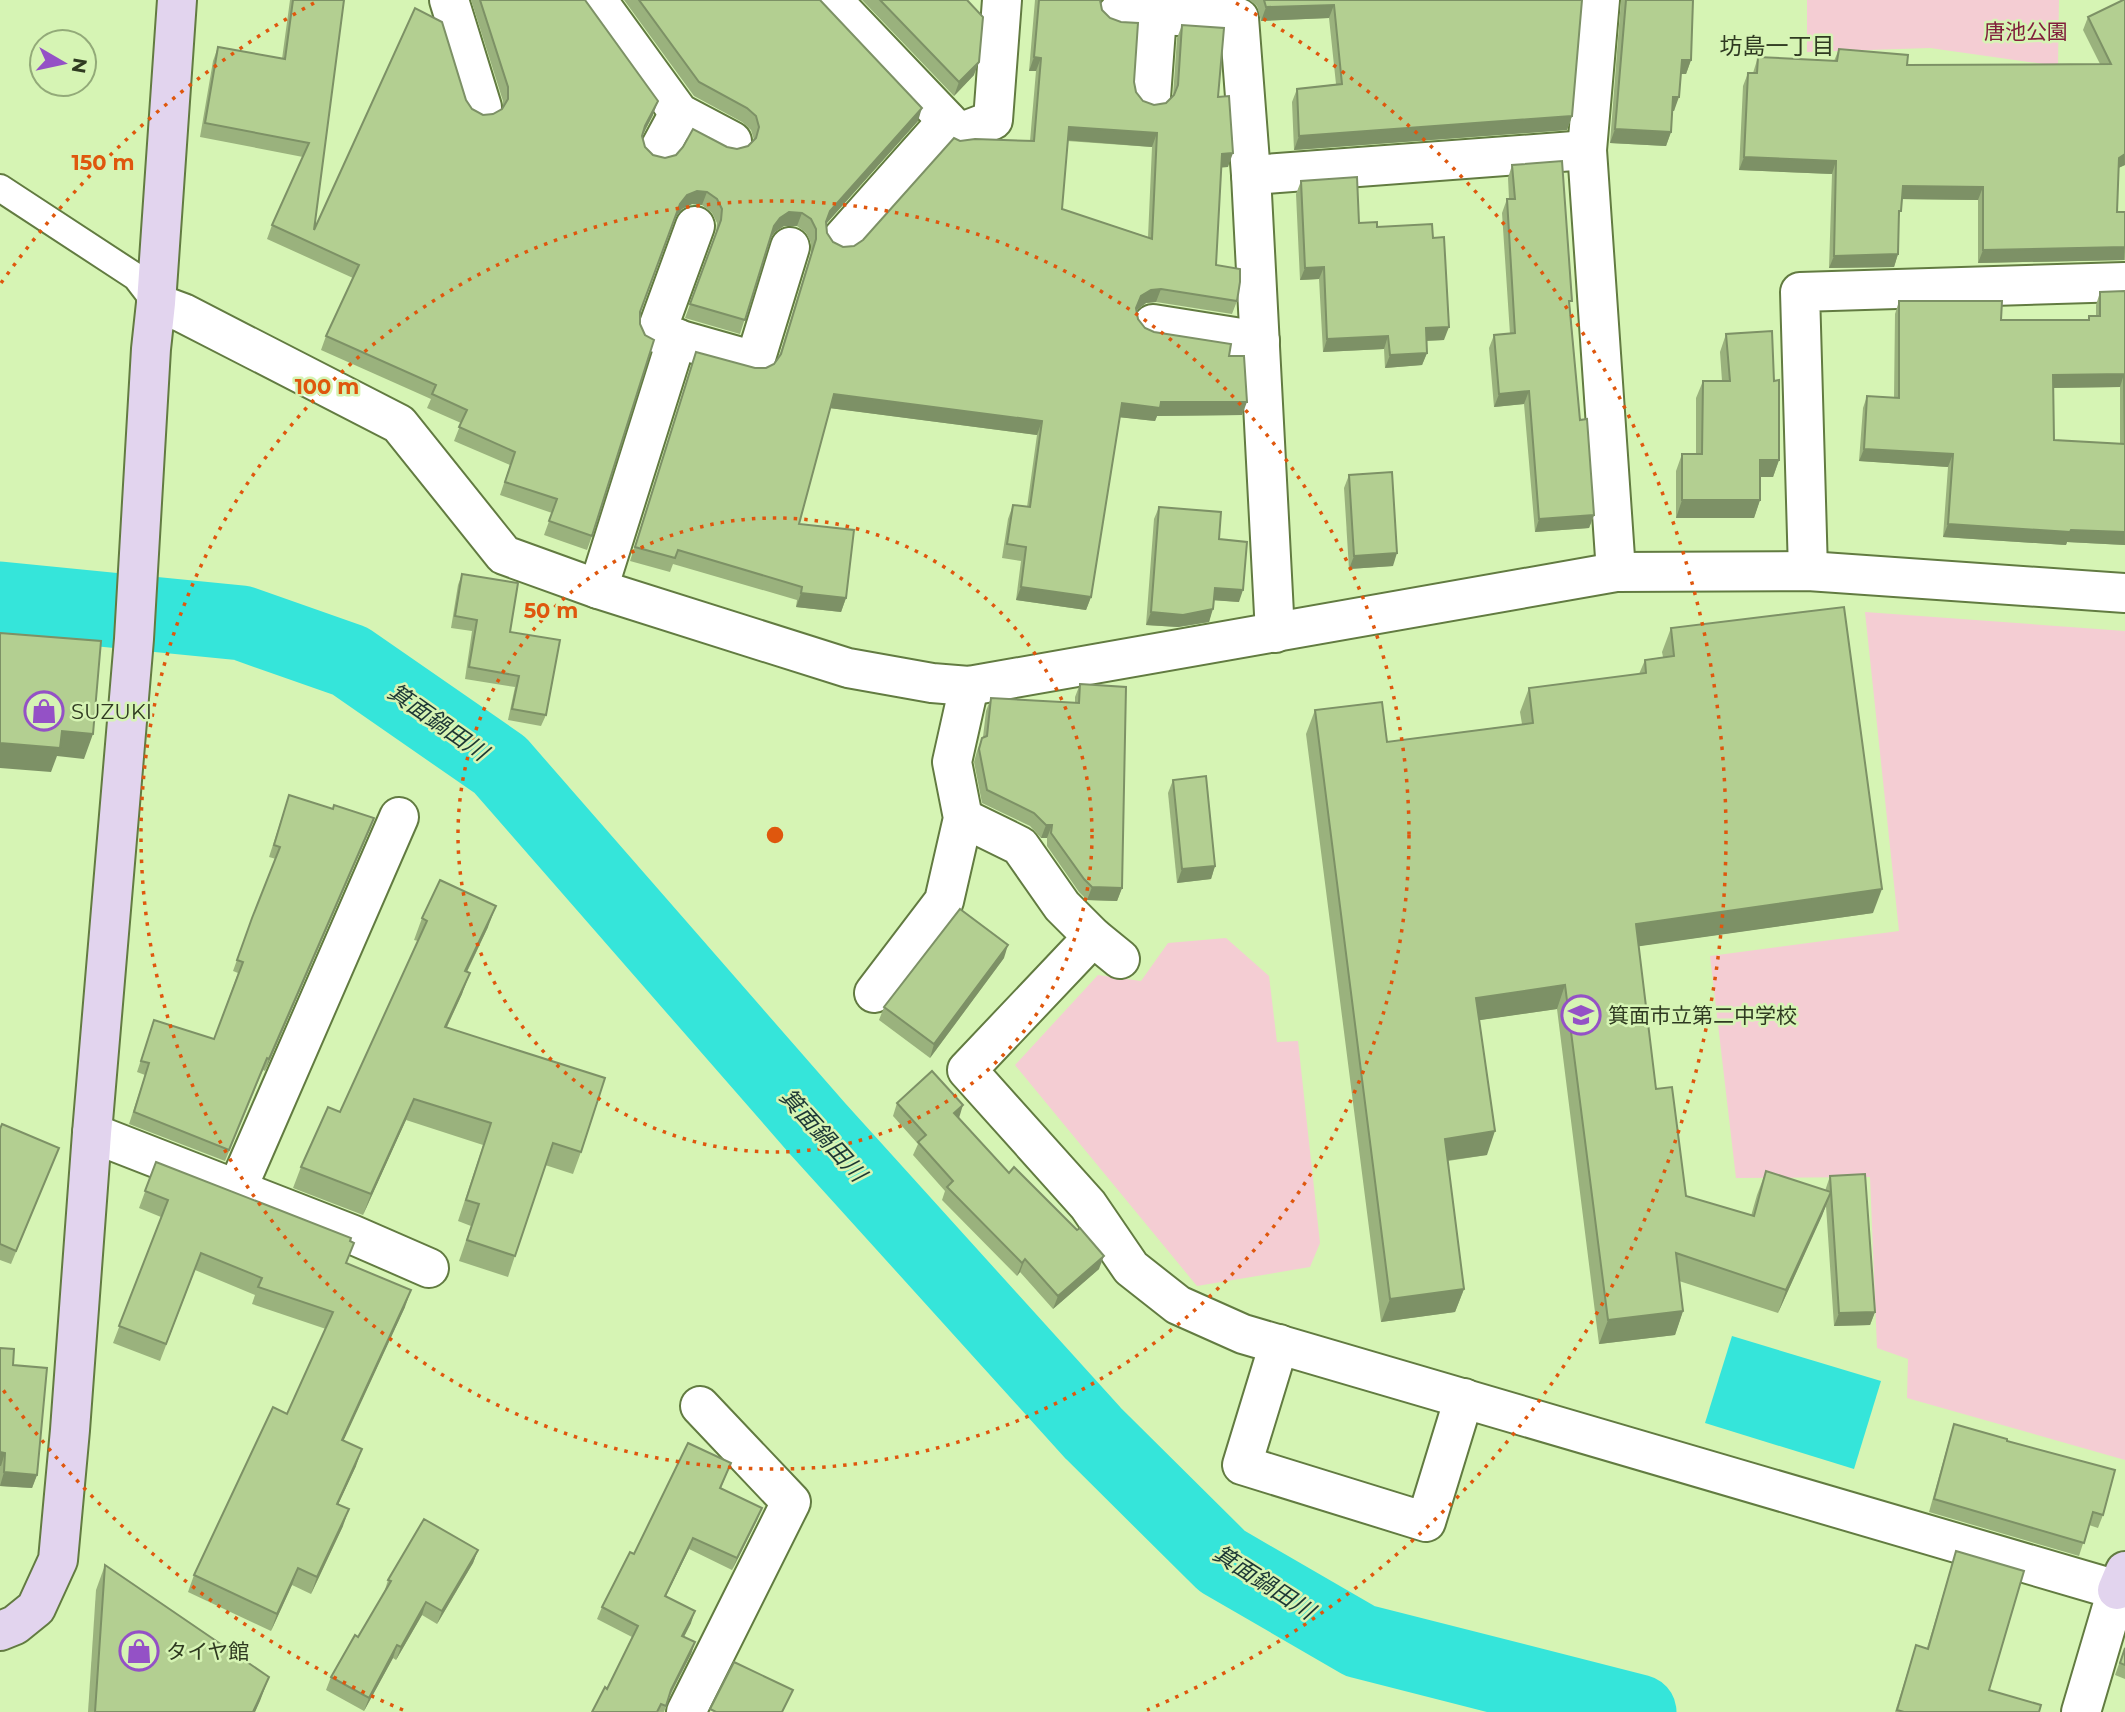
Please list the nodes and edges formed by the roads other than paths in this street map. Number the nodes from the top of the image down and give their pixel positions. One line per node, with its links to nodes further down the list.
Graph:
1 (177, 0): 22 (street)
2 (449, 0): 10 (street)
3 (597, 0): 11 (street)
4 (832, 0): 12 (street)
5 (1002, 0): 12 (street)
6 (1600, 0): 15 (street)
7 (1117, 14): 8 (street)
8 (1157, 15): 9 (street); 16 (street)
9 (1151, 97)
10 (482, 107)
11 (679, 113): 13 (street); 14 (street)
12 (947, 121): 19 (street)
13 (732, 141)
14 (659, 150)
15 (1587, 150): 16 (street); 27 (street)
16 (1251, 174): 25 (street)
17 (0, 188): 22 (lane)
18 (695, 226): 24 (street)
19 (842, 239)
20 (790, 247): 24 (street)
21 (2125, 282): 26 (street)
22 (156, 303): 28 (street); 35 (street)
23 (1153, 324): 25 (street)
24 (677, 338): 28 (street)
25 (1260, 341): 30 (street)
26 (1808, 571): 27 (street); 29 (street)
27 (1616, 572): 30 (street)
28 (598, 589): 31 (street)
29 (2125, 593)
30 (1275, 633): 31 (street)
31 (969, 686): 33 (street)
32 (399, 817): 36 (street)
33 (963, 818): 34 (street); 38 (street)
34 (874, 993)
35 (92, 1133): 36 (street); 42 (street)
36 (237, 1189): 37 (street)
37 (429, 1268)
38 (1279, 1344): 39 (street); 39 (street)
39 (1464, 1398): 41 (street)
40 (700, 1406): 44 (street)
41 (2121, 1580): 43 (street)
42 (0, 1631)
43 (2087, 1711)
44 (686, 1712)

